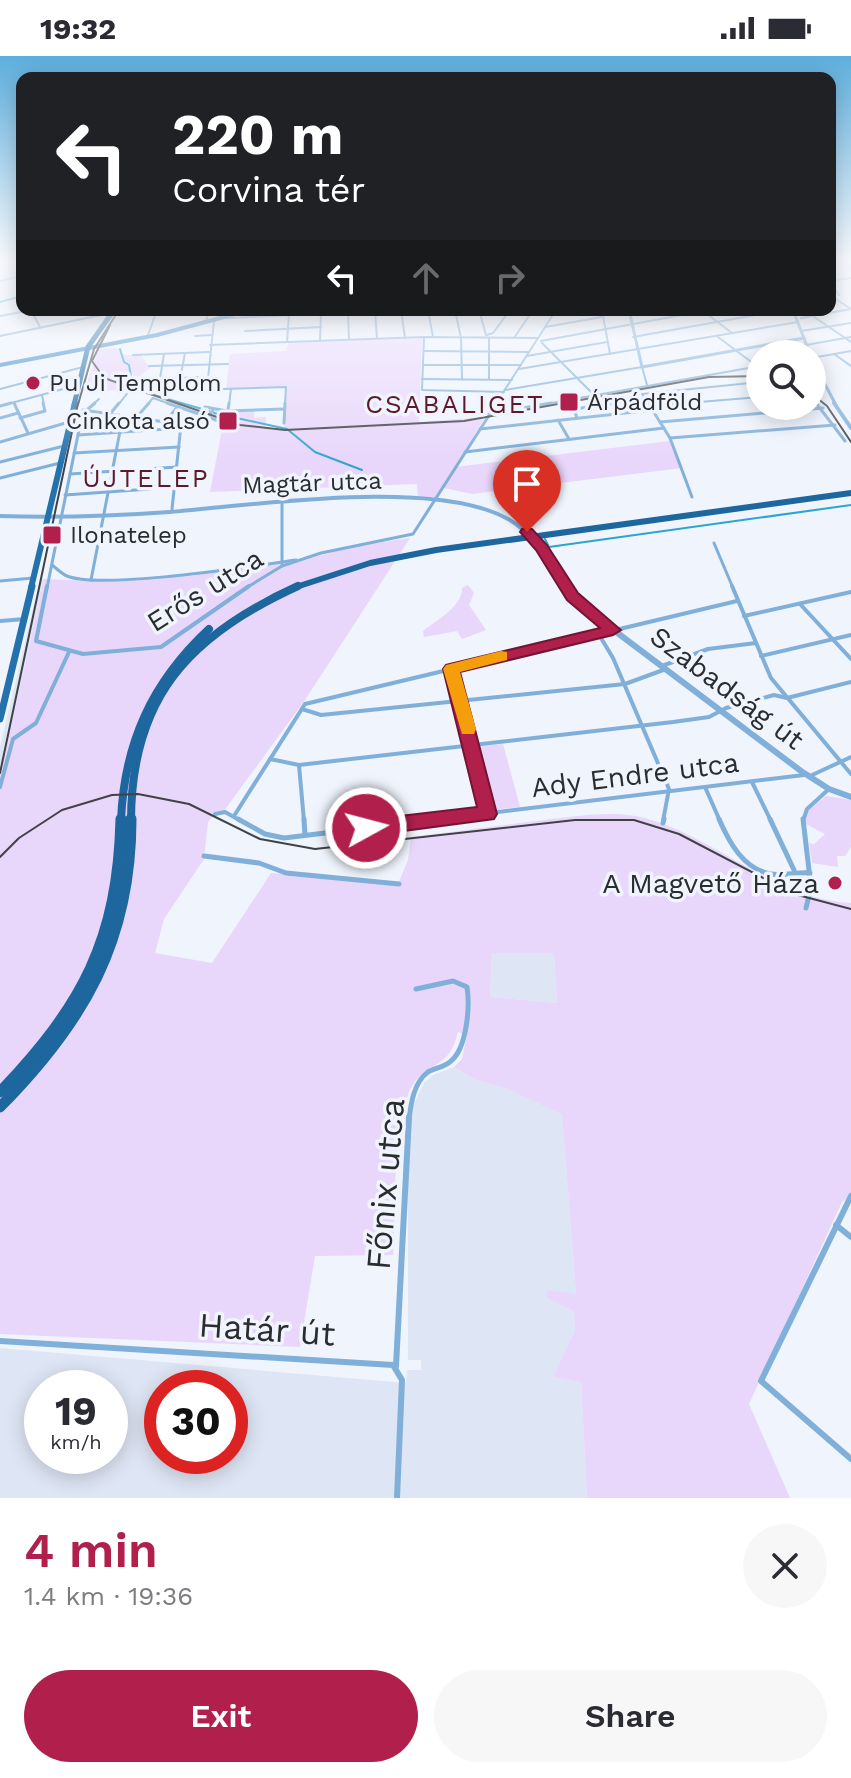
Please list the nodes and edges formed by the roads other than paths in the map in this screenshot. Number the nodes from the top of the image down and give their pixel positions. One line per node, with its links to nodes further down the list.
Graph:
1 (34, 328): 31 (street)
2 (101, 328): 52 (main road)
3 (150, 328): 29 (street)
4 (180, 328): 29 (main road)
5 (212, 328): 30 (street)
6 (284, 328): 26 (street)
7 (288, 328): 49 (street)
8 (321, 328): 47 (street)
9 (349, 328): 44 (street)
10 (376, 328): 43 (street)
11 (404, 328): 38 (street)
12 (431, 328): 35 (street)
13 (459, 328): 39 (street)
14 (485, 328): 36 (street)
15 (496, 328): 36 (street)
16 (520, 328): 40 (street)
17 (544, 328): 45 (street)
18 (613, 328): 25 (street)
19 (631, 328): 37 (street)
20 (682, 328): 37 (street)
21 (726, 328): 28 (street)
22 (756, 328): 28 (street)
23 (819, 328): 27 (street)
24 (830, 328): 42 (street)
25 (604, 330): 45 (street); 50 (street)
26 (245, 331)
27 (801, 331): 41 (street)
28 (732, 333): 33 (street)
29 (148, 335): 52 (main road)
30 (211, 335): 32 (street); 51 (street)
31 (0, 336)
32 (195, 336)
33 (717, 336): 53 (street); 54 (street)
34 (424, 337): 35 (street); 38 (street); 55 (street)
35 (433, 337): 39 (street)
36 (488, 337): 39 (street); 40 (street); 59 (street)
37 (633, 337): 53 (street)
38 (405, 338): 43 (street)
39 (461, 338): 56 (street)
40 (513, 338): 45 (street)
41 (804, 338): 54 (street)
42 (845, 338): 46 (street); 48 (street)
43 (377, 339): 44 (street)
44 (349, 340): 47 (street)
45 (538, 340): 60 (street); 63 (street)
46 (851, 340)
47 (320, 341): 49 (street)
48 (826, 341)
49 (287, 342): 51 (street)
50 (607, 342): 60 (street); 64 (street)
51 (210, 345): 58 (street)
52 (88, 347): 72 (main road); 80 (main road)
53 (637, 350): 64 (street); 82 (street)
54 (736, 350): 68 (street); 82 (street)
55 (423, 351): 56 (street); 74 (street)
56 (462, 351): 59 (street); 75 (street)
57 (851, 351): 65 (street)
58 (209, 352): 61 (street); 70 (street)
59 (489, 352): 63 (street); 76 (street)
60 (552, 352): 63 (street); 69 (street)
61 (185, 353): 62 (street); 73 (street)
62 (164, 354): 66 (street); 78 (street)
63 (528, 354): 81 (street)
64 (610, 354): 69 (street)
65 (834, 354): 67 (street); 79 (street)
66 (133, 355)
67 (826, 355)
68 (746, 357)
69 (562, 362): 81 (street); 86 (street)
70 (208, 364): 71 (street); 73 (street); 84 (street)
71 (228, 364)
72 (0, 365)
73 (183, 365): 78 (street); 85 (street)
74 (422, 365): 75 (street); 89 (street)
75 (462, 365): 76 (street); 91 (street)
76 (489, 365): 81 (street); 93 (street)
77 (149, 366): 78 (street)
78 (162, 366): 88 (street)
79 (851, 366)
80 (83, 367): 96 (main road); 98 (street)
81 (520, 367): 94 (street)
82 (642, 367): 86 (street); 101 (street)
83 (746, 369): 101 (street)
84 (206, 377): 85 (street); 99 (street)
85 (181, 378): 88 (street); 102 (street)
86 (577, 378): 106 (street); 108 (street)
87 (140, 379): 88 (street)
88 (159, 379): 102 (street)
89 (422, 379): 90 (street); 104 (street)
90 (454, 379): 91 (street); 104 (street)
91 (462, 379): 92 (street)
92 (478, 379): 93 (street); 105 (street)
93 (489, 379): 94 (street)
94 (512, 380): 106 (street)
95 (746, 383): 101 (street)
96 (78, 385): 107 (street); 135 (main road)
97 (120, 387): 123 (street)
98 (0, 389)
99 (208, 389): 100 (street); 102 (street)
100 (231, 389): 119 (street); 121 (street)
101 (647, 389): 108 (street); 111 (street)
102 (178, 390)
103 (826, 390): 129 (street)
104 (454, 391): 105 (street)
105 (477, 391): 106 (street)
106 (505, 391): 124 (street)
107 (42, 395): 112 (street); 127 (street)
108 (597, 398): 113 (street); 124 (street)
109 (746, 398): 117 (street)
110 (99, 399): 118 (street)
111 (645, 399): 113 (street); 117 (street)
112 (14, 402): 114 (street); 127 (street)
113 (605, 404): 132 (street)
114 (0, 406)
115 (178, 406): 131 (street); 133 (street); 136 (street)
116 (205, 407): 120 (street)
117 (651, 408): 132 (street); 138 (street)
118 (86, 409): 123 (street); 147 (street)
119 (284, 409): 121 (street); 139 (street)
120 (213, 410): 121 (street); 133 (street)
121 (227, 411)
122 (826, 412): 141 (street)
123 (110, 414): 128 (street)
124 (489, 414): 144 (street)
125 (746, 415): 138 (street)
126 (851, 415): 129 (street)
127 (19, 416): 130 (street); 146 (street)
128 (123, 416): 131 (street); 145 (street)
129 (844, 417): 143 (street)
130 (0, 418)
131 (136, 418): 136 (street)
132 (577, 418): 134 (street)
133 (206, 419): 137 (street); 140 (street)
134 (558, 420): 144 (street); 149 (street)
135 (69, 422): 146 (street); 152 (main road)
136 (165, 422): 140 (street)
137 (222, 422)
138 (660, 422): 142 (street)
139 (284, 423)
140 (181, 425): 145 (street); 153 (street)
141 (835, 425): 148 (street); 150 (street)
142 (664, 428): 148 (street); 149 (street)
143 (851, 428)
144 (480, 429): 155 (street)
145 (119, 432): 147 (street); 154 (street)
146 (28, 433): 151 (street)
147 (78, 435): 156 (street)
148 (670, 438): 167 (street)
149 (569, 439): 155 (street)
150 (845, 441)
151 (0, 442)
152 (64, 446): 157 (street); 158 (main road)
153 (179, 447): 154 (street); 159 (street)
154 (116, 451): 156 (street); 160 (street)
155 (465, 452): 168 (street)
156 (74, 453): 161 (street)
157 (0, 462)
158 (60, 463): 162 (street); 174 (main road)
159 (177, 467): 160 (street); 170 (street)
160 (112, 471): 161 (street); 164 (street)
161 (70, 474): 166 (street)
162 (0, 478)
163 (150, 489): 164 (street)
164 (109, 492): 166 (street); 171 (street)
165 (851, 492): 234 (highway); 235 (highway)
166 (65, 495): 173 (street)
167 (692, 497)
168 (435, 498): 169 (street, Magtár utca); 175 (street, Magtár utca); 177 (street)
169 (282, 502): 170 (street, Magtár utca); 177 (street, Erős utca)
170 (172, 509): 171 (street, Magtár utca)
171 (105, 514): 173 (street, Magtár utca); 181 (street)
172 (0, 516): 174 (street, Magtár utca)
173 (61, 518): 174 (street, Magtár utca); 178 (street)
174 (47, 519): 180 (main road)
175 (525, 530): 190 (street, Szabadság út)
176 (714, 543): 185 (street)
177 (282, 563): 181 (street); 195 (street, Erős utca)
178 (52, 565): 179 (street); 183 (street)
179 (64, 574): 181 (street); 183 (street)
180 (35, 578): 182 (street); 188 (main road)
181 (91, 580)
182 (0, 581)
183 (49, 581): 195 (street, Erős utca)
184 (851, 592): 186 (street)
185 (737, 601): 187 (street); 190 (street)
186 (800, 604): 187 (street); 193 (street)
187 (744, 616): 194 (street)
188 (25, 619): 189 (street); 208 (main road)
189 (0, 621)
190 (613, 630): 191 (street); 198 (street, Szabadság út)
191 (598, 633): 199 (street); 201 (street)
192 (851, 635): 193 (street)
193 (833, 640): 196 (street); 197 (street)
194 (756, 643): 196 (street); 198 (street)
195 (69, 652): 218 (street)
196 (761, 656): 202 (street)
197 (851, 659)
198 (664, 668): 201 (street); 207 (street, Szabadság út)
199 (451, 669): 205 (street); 206 (street)
200 (851, 682): 204 (street)
201 (625, 684): 205 (street); 209 (street)
202 (775, 684): 203 (street); 204 (street)
203 (779, 694): 204 (street); 207 (street)
204 (787, 698): 213 (street)
205 (462, 701): 206 (street); 210 (street)
206 (304, 707): 212 (street)
207 (721, 710): 209 (street); 216 (street, Szabadság út)
208 (0, 719)
209 (643, 726): 210 (street); 221 (street)
210 (471, 746): 214 (street); 224 (street)
211 (851, 757): 213 (street, Ady Endre utca)
212 (270, 759): 214 (street); 225 (street)
213 (840, 761): 215 (street); 216 (street, Ady Endre utca)
214 (299, 765): 227 (street)
215 (851, 774)
216 (808, 775): 217 (street, Ady Endre utca); 220 (street, Szabadság út)
217 (751, 781): 219 (street, Ady Endre utca); 229 (street)
218 (0, 787)
219 (705, 787): 221 (street, Ady Endre utca); 229 (street)
220 (829, 789): 222 (street, Szabadság út); 230 (street)
221 (668, 791): 224 (street, Ady Endre utca); 226 (street)
222 (851, 797)
223 (215, 814): 225 (street)
224 (488, 814): 227 (street, Ady Endre utca)
225 (234, 816): 227 (street, Ady Endre utca)
226 (663, 823)
227 (305, 835)
228 (204, 856): 231 (street)
229 (794, 870): 230 (street)
230 (810, 873): 232 (street)
231 (399, 884)
232 (808, 905)
233 (416, 989): 240 (street, Főnix utca)
234 (0, 1092)
235 (0, 1107)
236 (851, 1196): 237 (street)
237 (836, 1225): 238 (street); 241 (street)
238 (851, 1237)
239 (0, 1341): 240 (street, Határ út)
240 (396, 1366): 242 (street)
241 (851, 1459)
242 (397, 1498)

